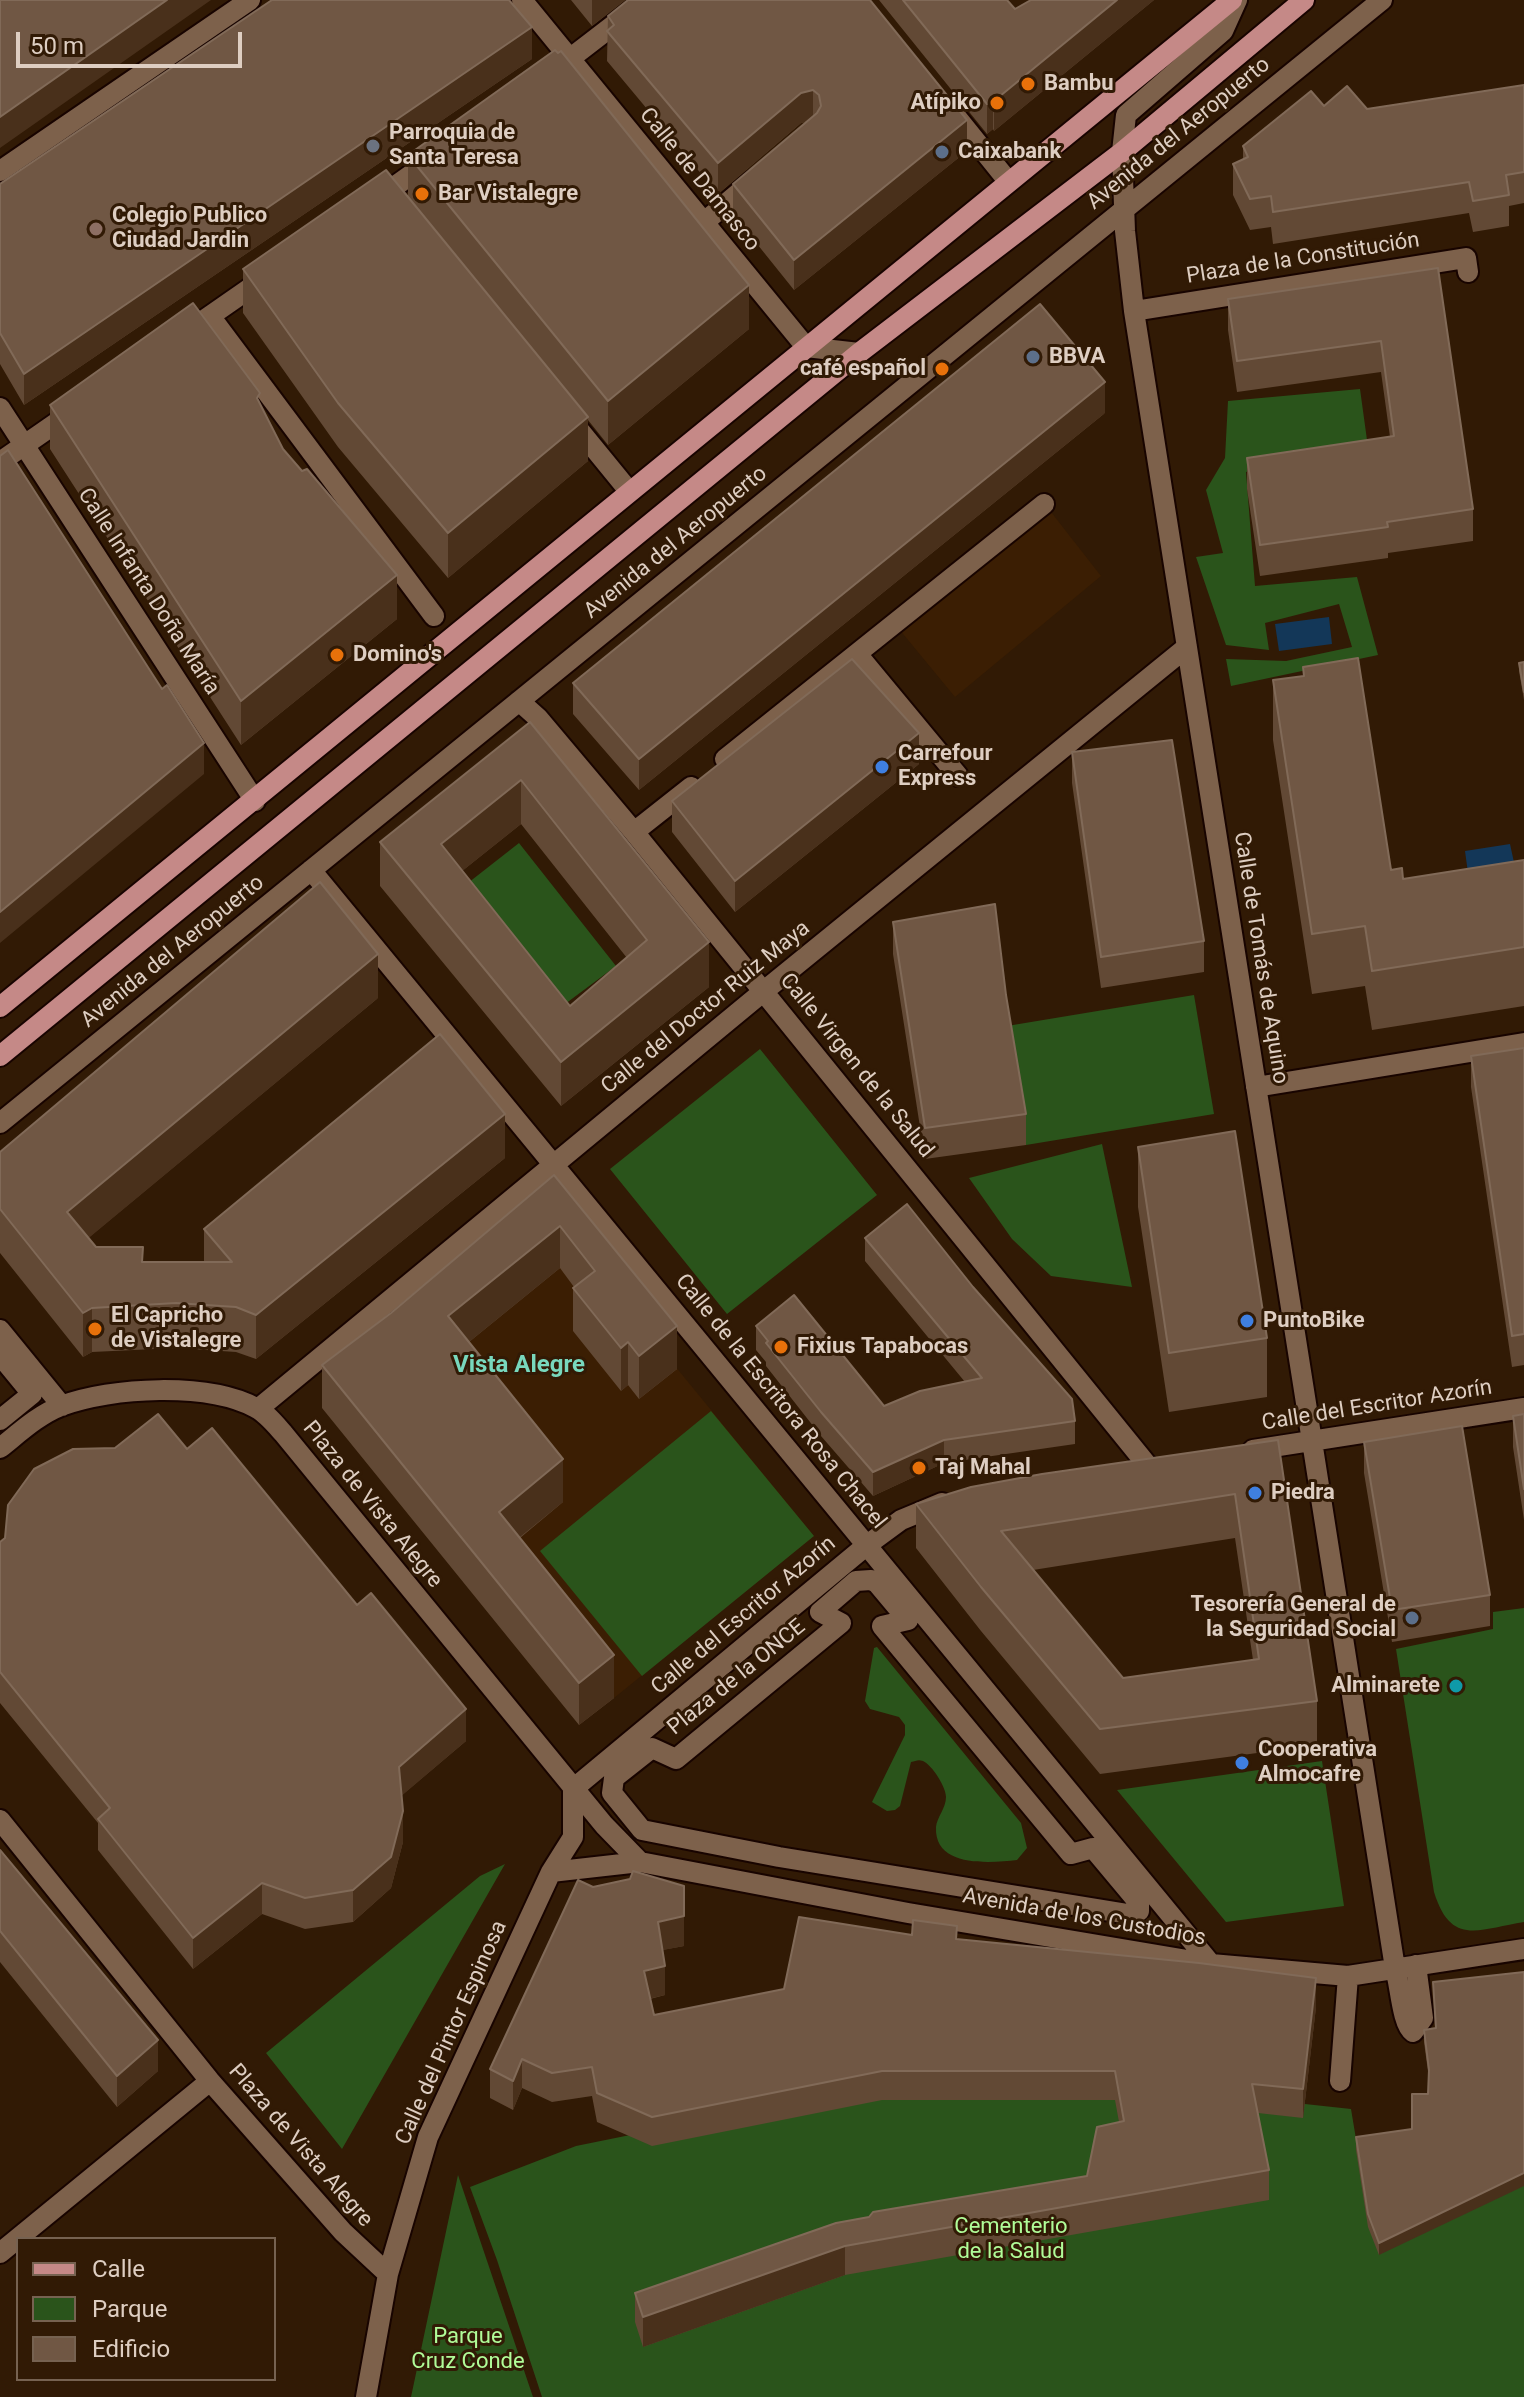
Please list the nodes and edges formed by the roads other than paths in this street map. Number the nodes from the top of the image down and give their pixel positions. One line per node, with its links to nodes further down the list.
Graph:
1 (250, 0): 13 (street)
2 (522, 0): 7 (street, Calle de Damasco)
3 (646, 0): 7 (street)
4 (1235, 0): 11 (street, Calle de Tomás de Aquino); 14 (main road)
5 (1304, 0): 11 (main road, Avenida del Aeropuerto)
6 (1382, 0): 15 (street, Avenida del Aeropuerto)
7 (571, 59): 8 (street); 17 (street, Calle de Damasco)
8 (534, 86)
9 (939, 96): 14 (street)
10 (448, 148): 16 (street)
11 (1122, 152): 15 (street, Calle de Tomás de Aquino); 24 (main road, Avenida del Aeropuerto)
12 (774, 164): 17 (street)
13 (0, 171)
14 (1008, 181): 23 (main road)
15 (1124, 209): 20 (street, Calle de Tomás de Aquino); 35 (street, Avenida del Aeropuerto)
16 (361, 210)
17 (702, 224): 23 (street, Calle de Damasco)
18 (285, 263): 21 (street)
19 (1468, 272): 20 (street, Plaza de la Constitución)
20 (1134, 311): 33 (street, Calle de Tomás de Aquino)
21 (210, 316): 22 (street); 32 (street)
22 (173, 342)
23 (806, 347): 24 (street); 30 (main road)
24 (859, 353): 43 (main road, Avenida del Aeropuerto)
25 (86, 402): 28 (street)
26 (0, 408): 28 (street, Calle Infanta Doña María)
27 (562, 409): 30 (street)
28 (24, 445): 29 (street); 37 (street, Calle Infanta Doña María)
29 (0, 462)
30 (629, 491): 37 (main road)
31 (1044, 504): 34 (street)
32 (434, 616)
33 (1187, 647): 40 (street, Calle del Doctor Ruiz Maya); 44 (street, Calle de Tomás de Aquino)
34 (857, 654): 36 (street); 38 (street)
35 (519, 701): 38 (street, Calle Virgen de la Salud); 39 (street, Avenida del Aeropuerto)
36 (958, 776)
37 (255, 801): 41 (main road)
38 (634, 832): 40 (street, Calle Virgen de la Salud)
39 (311, 870): 45 (street, Avenida del Aeropuerto); 46 (street, Calle de la Escritora Rosa Chacel)
40 (764, 991): 46 (street, Calle del Doctor Ruiz Maya); 56 (street, Calle Virgen de la Salud)
41 (0, 1007)
42 (1524, 1043): 44 (street)
43 (0, 1056)
44 (1256, 1087): 53 (street, Calle de Tomás de Aquino)
45 (0, 1123)
46 (553, 1165): 51 (street, Calle del Doctor Ruiz Maya); 58 (street, Calle de la Escritora Rosa Chacel)
47 (0, 1330): 49 (street)
48 (0, 1355): 52 (street)
49 (62, 1406): 51 (street, Plaza de Vista Alegre); 54 (street, Plaza de Vista Alegre)
50 (1524, 1408): 53 (street, Calle del Escritor Azorín)
51 (258, 1409): 59 (street, Plaza de Vista Alegre)
52 (0, 1420)
53 (1312, 1441): 55 (street, Calle del Escritor Azorín); 67 (street, Calle de Tomás de Aquino)
54 (0, 1448)
55 (1234, 1453)
56 (1172, 1462)
57 (965, 1494): 58 (street, Calle del Escritor Azorín)
58 (867, 1545): 59 (street, Calle del Escritor Azorín); 65 (street, Calle de la Escritora Rosa Chacel)
59 (573, 1789): 61 (street); 62 (street, Calle del Pintor Espinosa)
60 (0, 1820): 69 (street, Plaza de Vista Alegre)
61 (640, 1862): 62 (street, Avenida de los Custodios); 65 (street, Avenida de los Custodios)
62 (551, 1872): 74 (street, Calle del Pintor Espinosa)
63 (1134, 1915): 63 (street, Plaza de la ONCE)
64 (1524, 1949): 66 (street, Avenida de los Custodios)
65 (1211, 1964): 68 (street, Avenida de los Custodios)
66 (1416, 1965): 67 (street, Avenida de los Custodios); 67 (street, Calle de Tomás de Aquino)
67 (1395, 1968): 68 (street, Avenida de los Custodios)
68 (1348, 1976): 70 (street)
69 (210, 2081): 71 (street); 74 (street, Plaza de Vista Alegre)
70 (1340, 2081)
71 (20, 2237)
72 (16, 2240): 73 (street)
73 (0, 2253)
74 (388, 2274): 75 (street, Calle del Pintor Espinosa)
75 (366, 2397)

